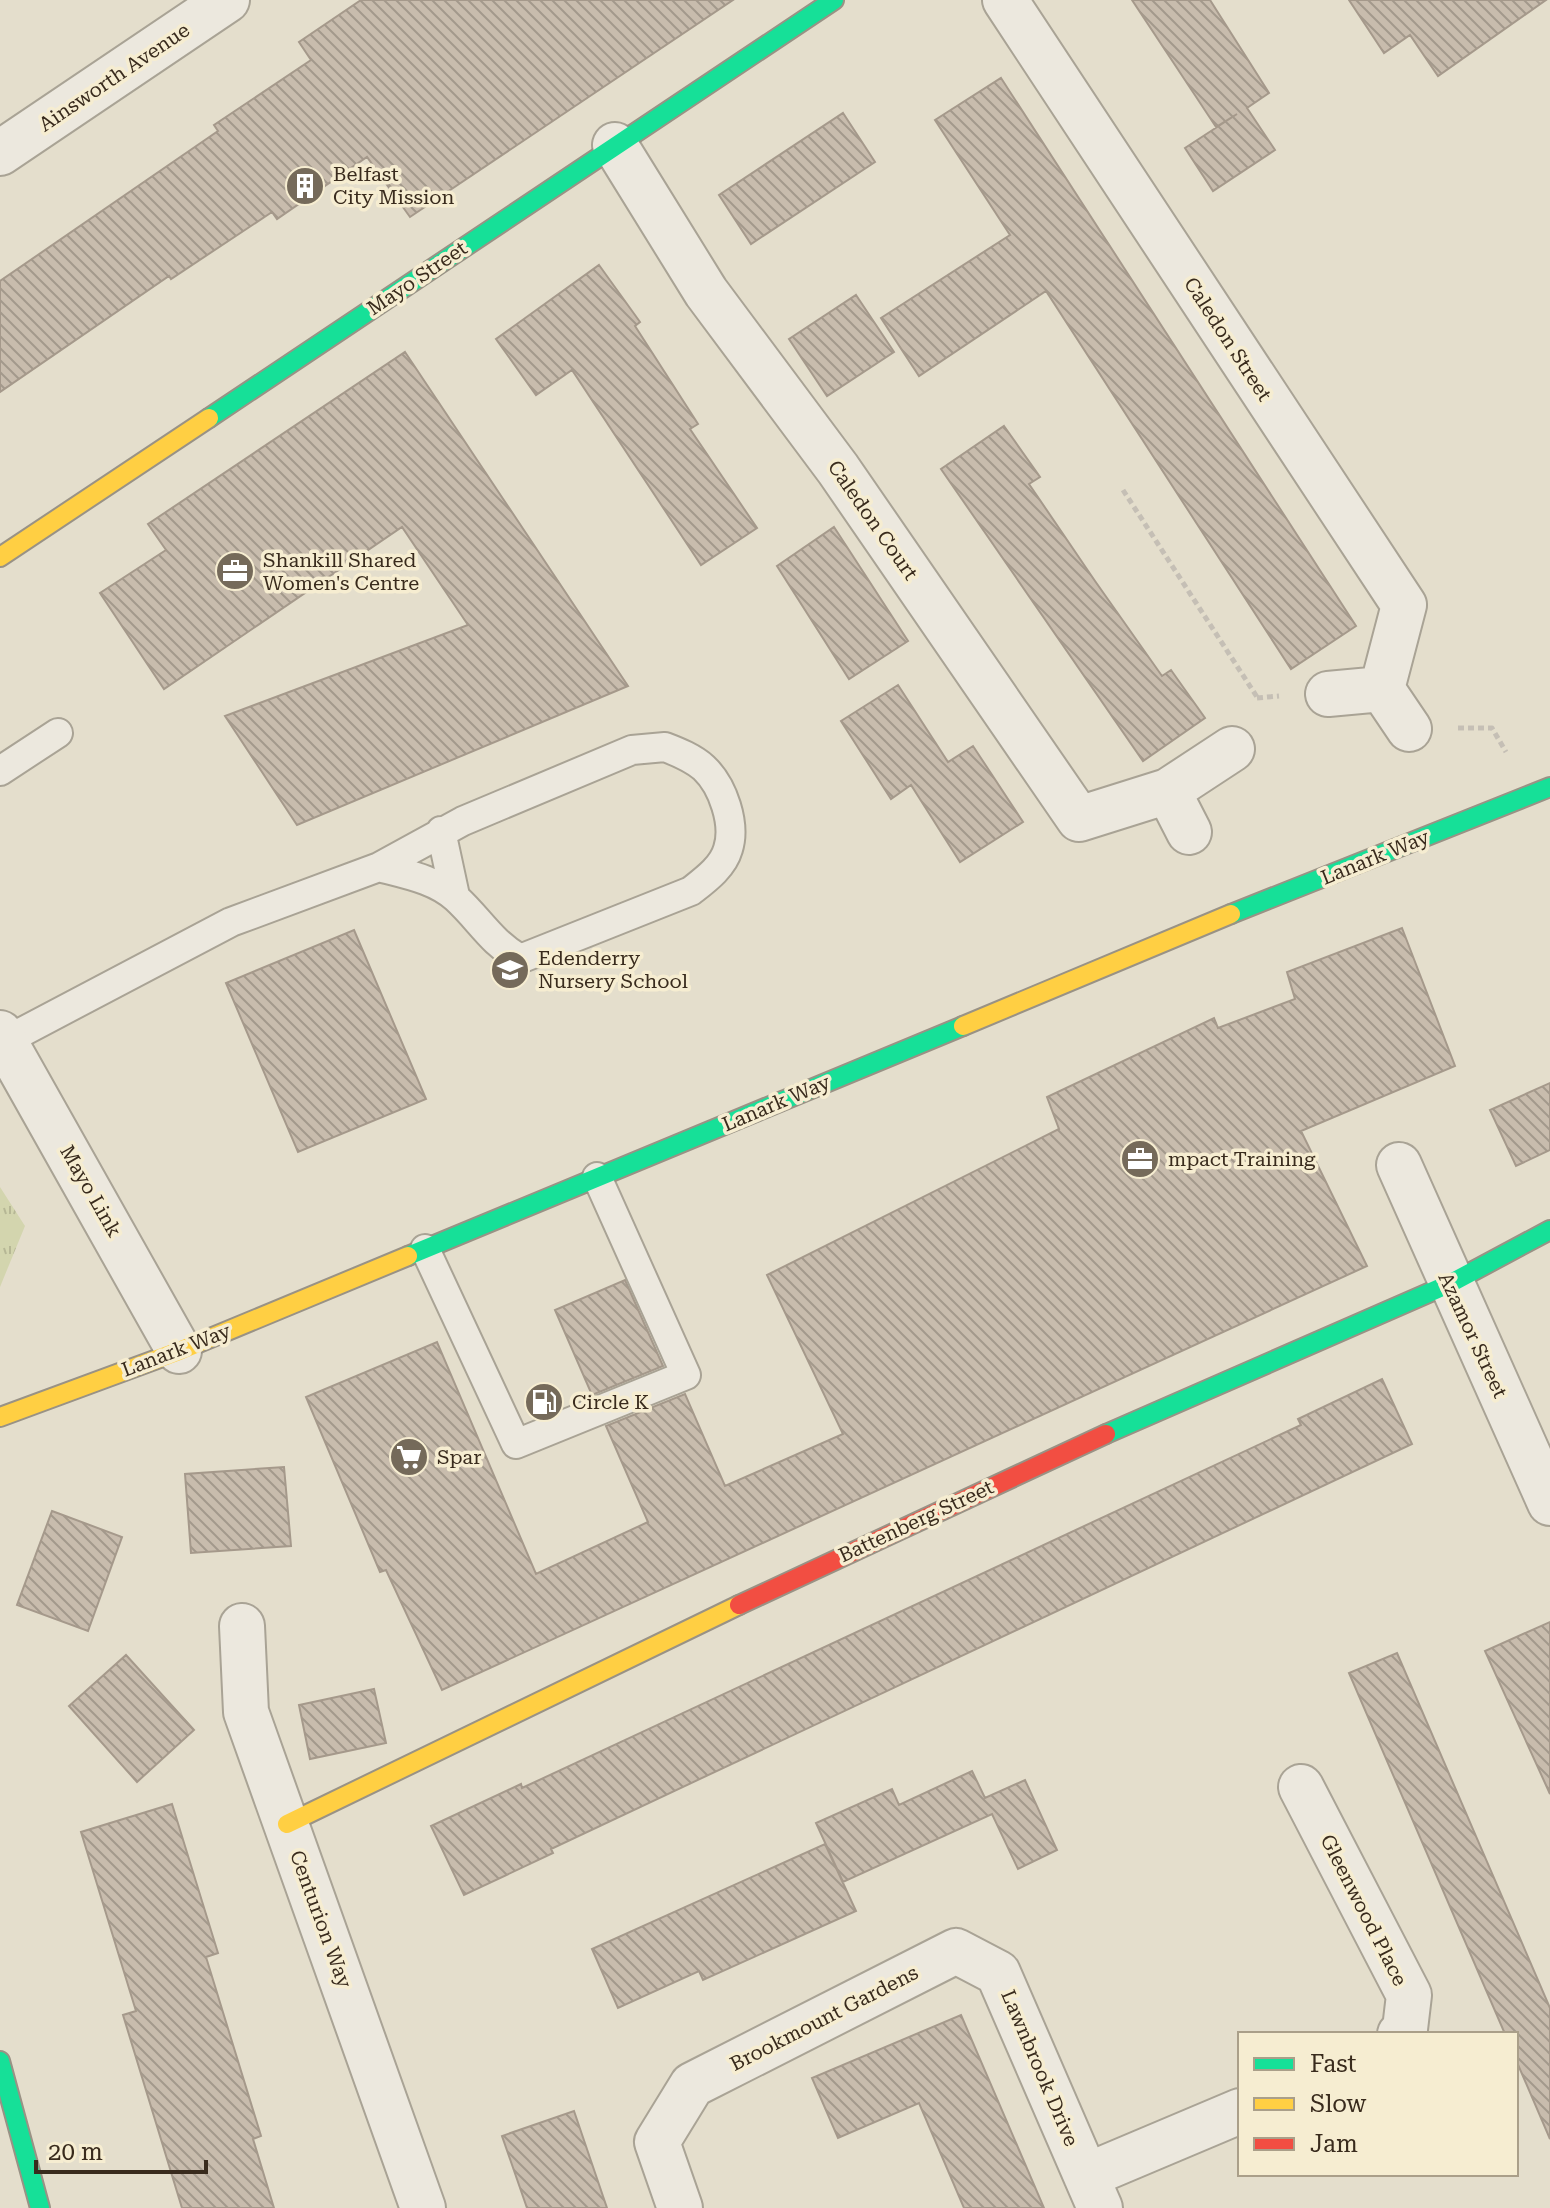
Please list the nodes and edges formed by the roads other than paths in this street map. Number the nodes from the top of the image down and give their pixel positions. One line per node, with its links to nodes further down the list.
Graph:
1 (227, 0): 5 (street, Ainsworth Avenue)
2 (834, 0): 4 (street, Mayo Street)
3 (1005, 0): 7 (street, Caledon Street)
4 (615, 145): 6 (street, Mayo Street); 14 (street, Caledon Court)
5 (0, 153)
6 (0, 557)
7 (1382, 689): 8 (street); 9 (street)
8 (1328, 694)
9 (1409, 729)
10 (58, 733): 12 (lane)
11 (1232, 749): 14 (street, Caledon Court)
12 (0, 771)
13 (1550, 787): 21 (street, Lanark Way)
14 (1168, 791): 16 (street)
15 (441, 831): 17 (lane); 18 (lane); 18 (lane)
16 (1189, 832)
17 (379, 867): 18 (lane); 19 (lane)
18 (455, 896)
19 (2, 1037): 25 (street, Mayo Link)
20 (1399, 1165): 24 (street, Azamor Street)
21 (597, 1177): 23 (street, Lanark Way); 23 (lane)
22 (1550, 1230): 24 (street, Battenberg Street)
23 (425, 1249): 25 (street, Lanark Way)
24 (1449, 1284): 27 (street, Azamor Street); 30 (street, Battenberg Street)
25 (179, 1351): 26 (street, Lanark Way)
26 (0, 1417)
27 (1550, 1503)
28 (242, 1626): 30 (street, Centurion Way)
29 (1301, 1787): 32 (street, Gleenwood Place)
30 (287, 1824): 37 (street, Centurion Way)
31 (956, 1951): 35 (street, Lawnbrook Drive); 38 (street, Brookmount Gardens)
32 (1402, 2032)
33 (0, 2061): 36 (street)
34 (1238, 2112): 35 (street)
35 (1093, 2192)
36 (40, 2208)
37 (423, 2208)
38 (680, 2208)

